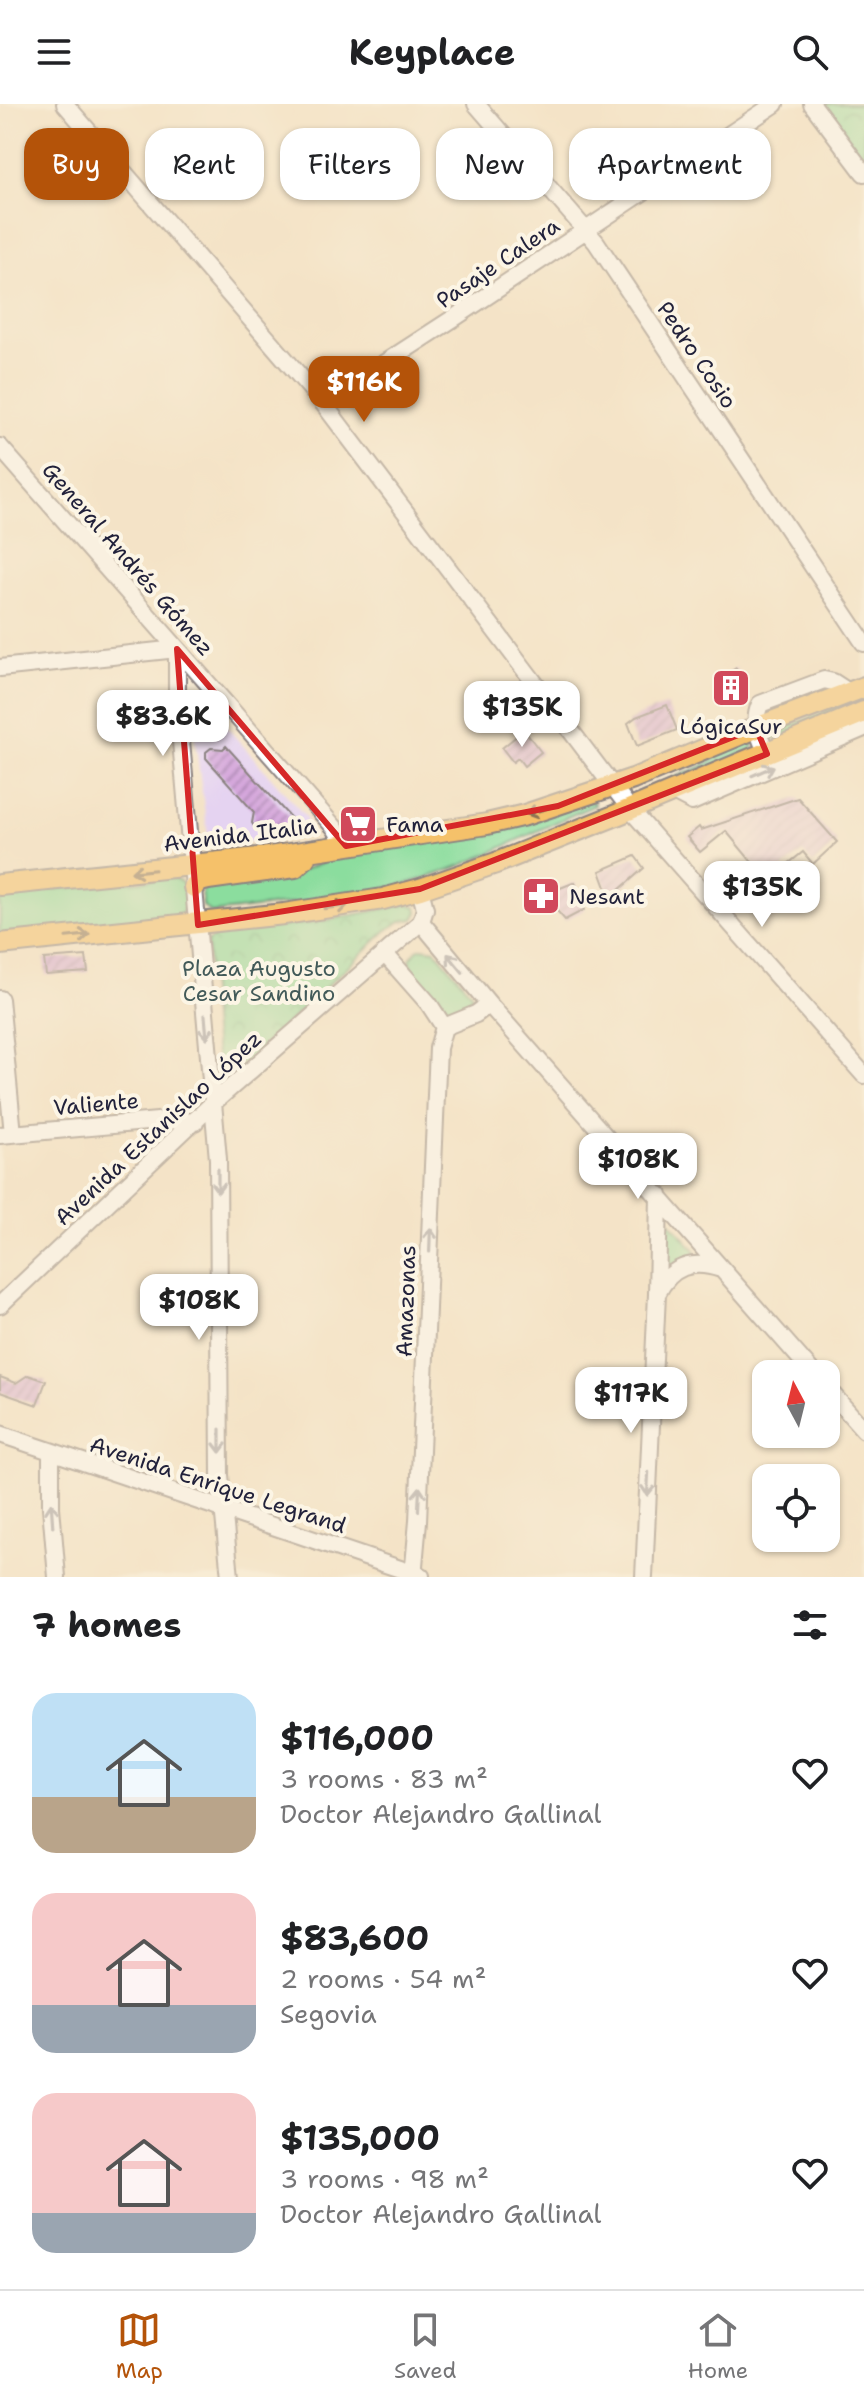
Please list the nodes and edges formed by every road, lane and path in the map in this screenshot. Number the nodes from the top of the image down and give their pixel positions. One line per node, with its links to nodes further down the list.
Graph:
1 (65, 104): 7 (street)
2 (476, 104): 6 (street, Pedro Cosio)
3 (775, 104): 6 (street, Pasaje Calera)
4 (812, 104): 5 (street)
5 (864, 173)
6 (586, 231): 7 (street, Pasaje Calera); 9 (street, Pedro Cosio)
7 (323, 403): 18 (street)
8 (0, 447): 10 (street, General Andrés Gómez)
9 (864, 643)
10 (177, 649): 11 (street); 21 (street, General Andrés Gómez); 24 (street)
11 (0, 668)
12 (857, 690): 14 (main road, Avenida Italia)
13 (864, 712): 17 (main road)
14 (756, 728): 16 (main road, Avenida Italia); 17 (street)
15 (864, 728): 19 (street, one-way to 15)
16 (727, 741): 18 (main road, Avenida Italia); 20 (main road)
17 (767, 754): 19 (main road)
18 (612, 787): 20 (street); 21 (main road, Avenida Italia, one-way to 21); 23 (main road)
19 (671, 791): 20 (main road)
20 (630, 809): 23 (main road); 35 (street)
21 (346, 846): 22 (main road, Avenida Italia)
22 (315, 850): 24 (main road, Avenida Italia); 26 (main road)
23 (496, 863): 27 (main road)
24 (192, 866): 25 (main road, Avenida Italia, one-way to 25); 26 (street)
25 (0, 885)
26 (194, 887): 29 (street)
27 (420, 889): 28 (street); 29 (main road, one-way to 27)
28 (421, 922): 31 (street, Avenida Estanislao López); 33 (street, one-way to 28)
29 (198, 925): 30 (main road, one-way to 29); 36 (street, one-way to 36)
30 (0, 944)
31 (385, 954): 34 (street); 36 (street, Avenida Estanislao López)
32 (0, 999): 38 (street)
33 (489, 1004): 34 (street); 39 (street)
34 (444, 1027): 49 (street, Amazonas, one-way to 34)
35 (864, 1075)
36 (213, 1103): 37 (street, Avenida Estanislao López); 48 (street, one-way to 48)
37 (195, 1122): 38 (street, Valiente); 42 (street, Avenida Estanislao López)
38 (6, 1134)
39 (659, 1195): 40 (street); 41 (street)
40 (721, 1269): 41 (street); 43 (street)
41 (657, 1294): 52 (street, one-way to 52)
42 (0, 1305)
43 (802, 1360)
44 (840, 1403): 45 (street)
45 (864, 1430)
46 (0, 1434): 47 (street, Avenida Enrique Legrand)
47 (51, 1453): 48 (street, Avenida Enrique Legrand); 50 (street, one-way to 47)
48 (224, 1511): 49 (street, Avenida Enrique Legrand); 51 (street)
49 (416, 1576)
50 (57, 1577)
51 (230, 1577)
52 (644, 1577)

